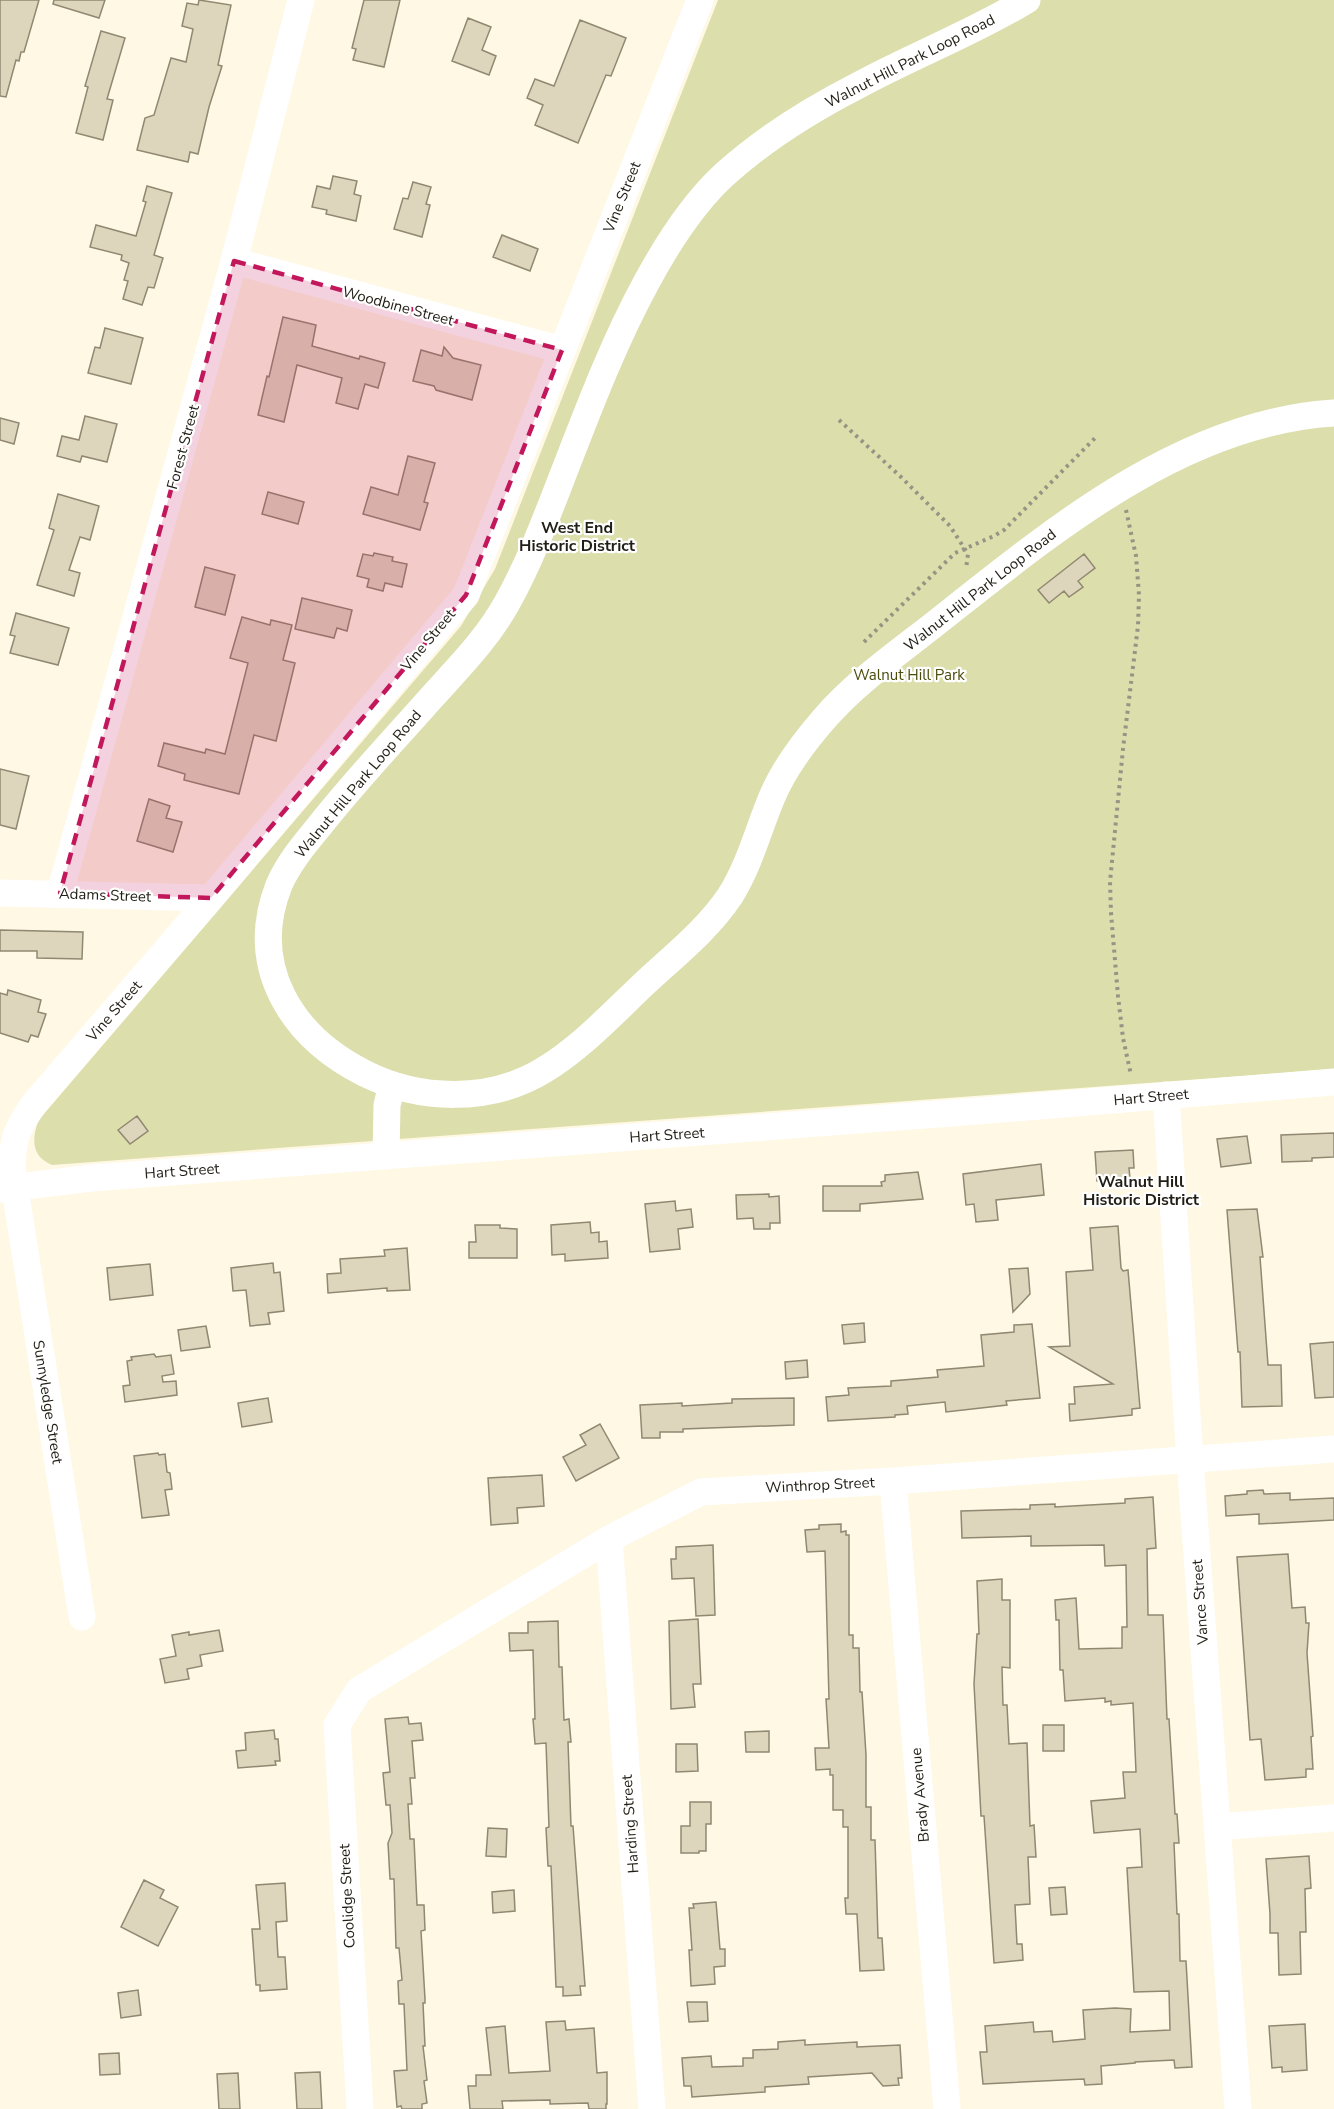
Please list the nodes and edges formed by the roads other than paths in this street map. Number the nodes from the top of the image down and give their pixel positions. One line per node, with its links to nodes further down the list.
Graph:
1 (301, 0): 4 (street, Forest Street)
2 (700, 0): 5 (street, Vine Street)
3 (1027, 0): 11 (street, Walnut Hill Park Loop Road)
4 (234, 261): 5 (street, Woodbine Street); 8 (street, Forest Street)
5 (562, 350): 9 (street, Vine Street)
6 (1334, 413): 11 (street, Walnut Hill Park Loop Road)
7 (0, 893): 8 (street, Adams Street)
8 (60, 893): 9 (street, Adams Street)
9 (211, 898): 14 (street, Vine Street)
10 (1334, 1082): 12 (street, Hart Street)
11 (393, 1085): 13 (street)
12 (1166, 1095): 13 (street, Hart Street); 16 (street, Vance Street)
13 (386, 1156): 14 (street, Hart Street)
14 (7, 1188): 19 (street, Sunnyledge Street)
15 (1334, 1449): 16 (street, Winthrop Street)
16 (1190, 1460): 17 (street, Winthrop Street); 22 (street, Vance Street)
17 (893, 1481): 18 (street, Winthrop Street); 25 (street, Brady Avenue)
18 (609, 1539): 20 (street, Winthrop Street); 24 (street, Harding Street)
19 (82, 1617)
20 (359, 1690): 23 (street, Coolidge Street)
21 (1334, 1818): 22 (street)
22 (1217, 1827): 26 (street, Vance Street)
23 (360, 2109)
24 (652, 2109)
25 (947, 2109)
26 (1238, 2109)

